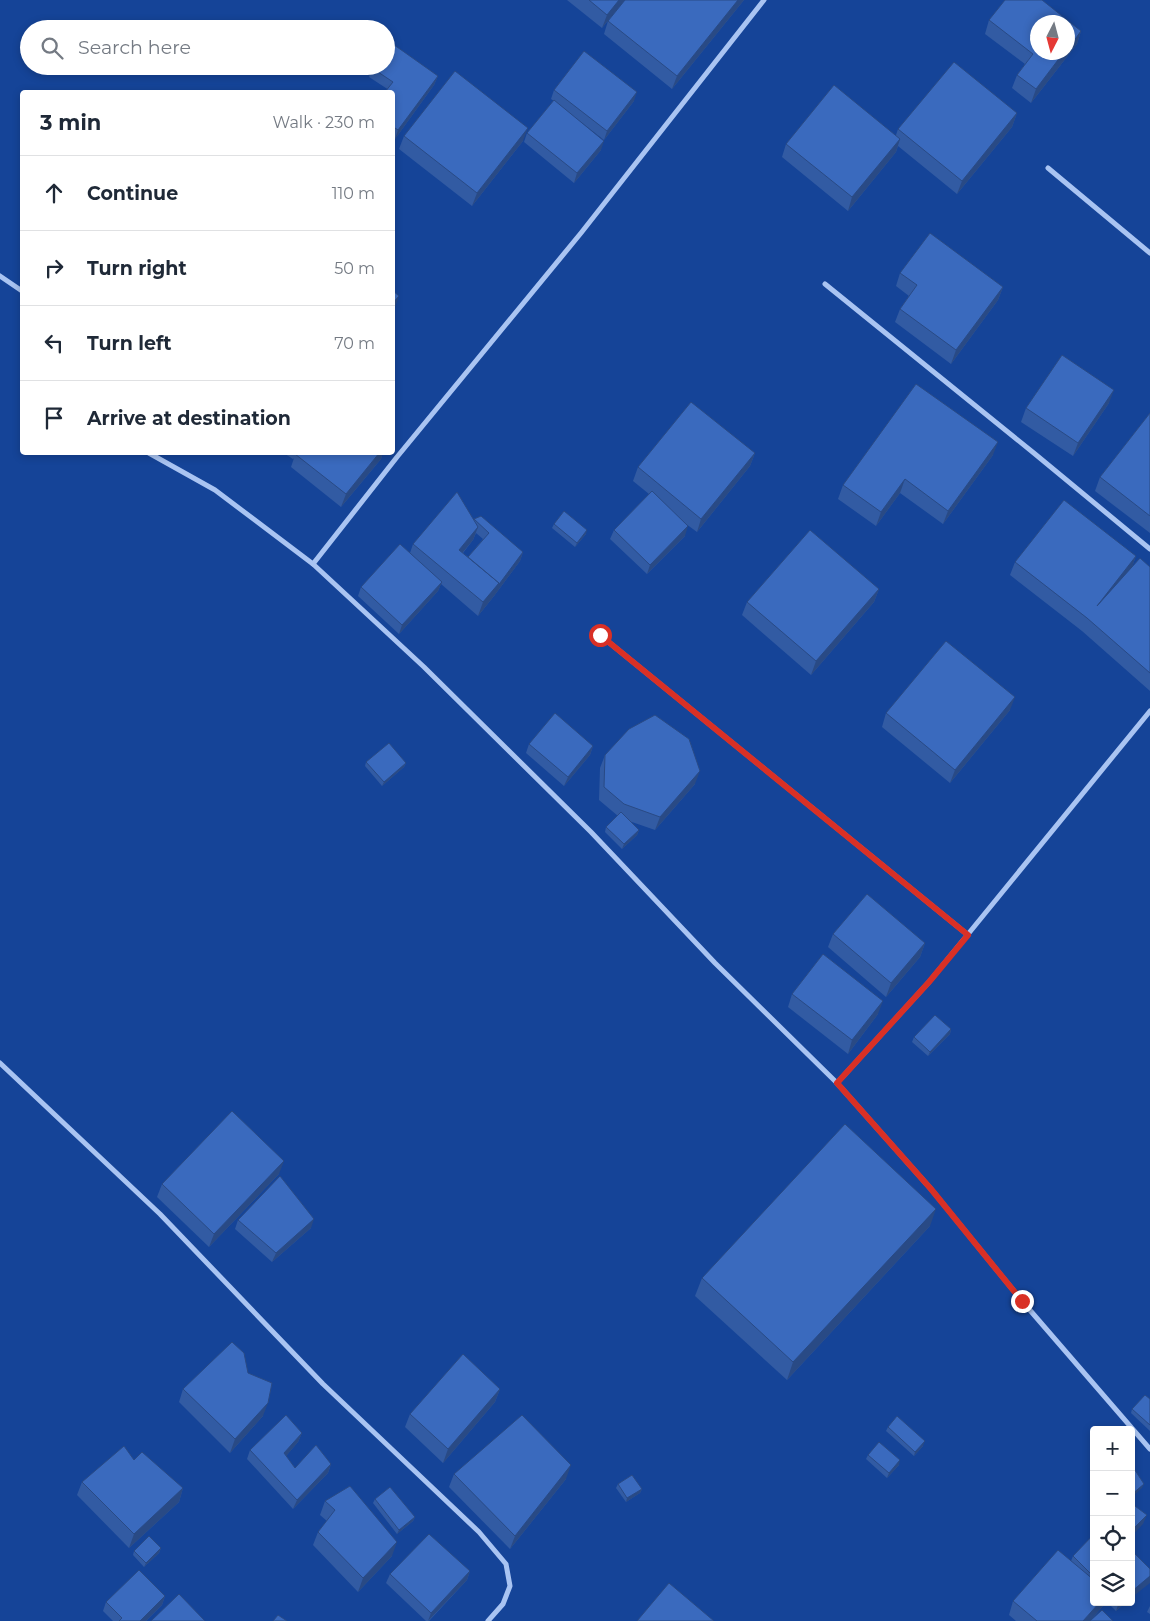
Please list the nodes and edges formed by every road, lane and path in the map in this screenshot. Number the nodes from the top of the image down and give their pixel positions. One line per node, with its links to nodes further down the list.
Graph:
1 (764, 0): 9 (street)
2 (1048, 168): 3 (street)
3 (1150, 253)
4 (0, 276): 6 (street)
5 (825, 284): 8 (street)
6 (20, 290)
7 (152, 455): 9 (street)
8 (1150, 549)
9 (313, 564): 14 (street)
10 (600, 635): 12 (street)
11 (1150, 712): 12 (street)
12 (968, 935): 14 (street)
13 (0, 1063): 16 (street)
14 (837, 1083): 15 (street)
15 (1150, 1449)
16 (488, 1621)

